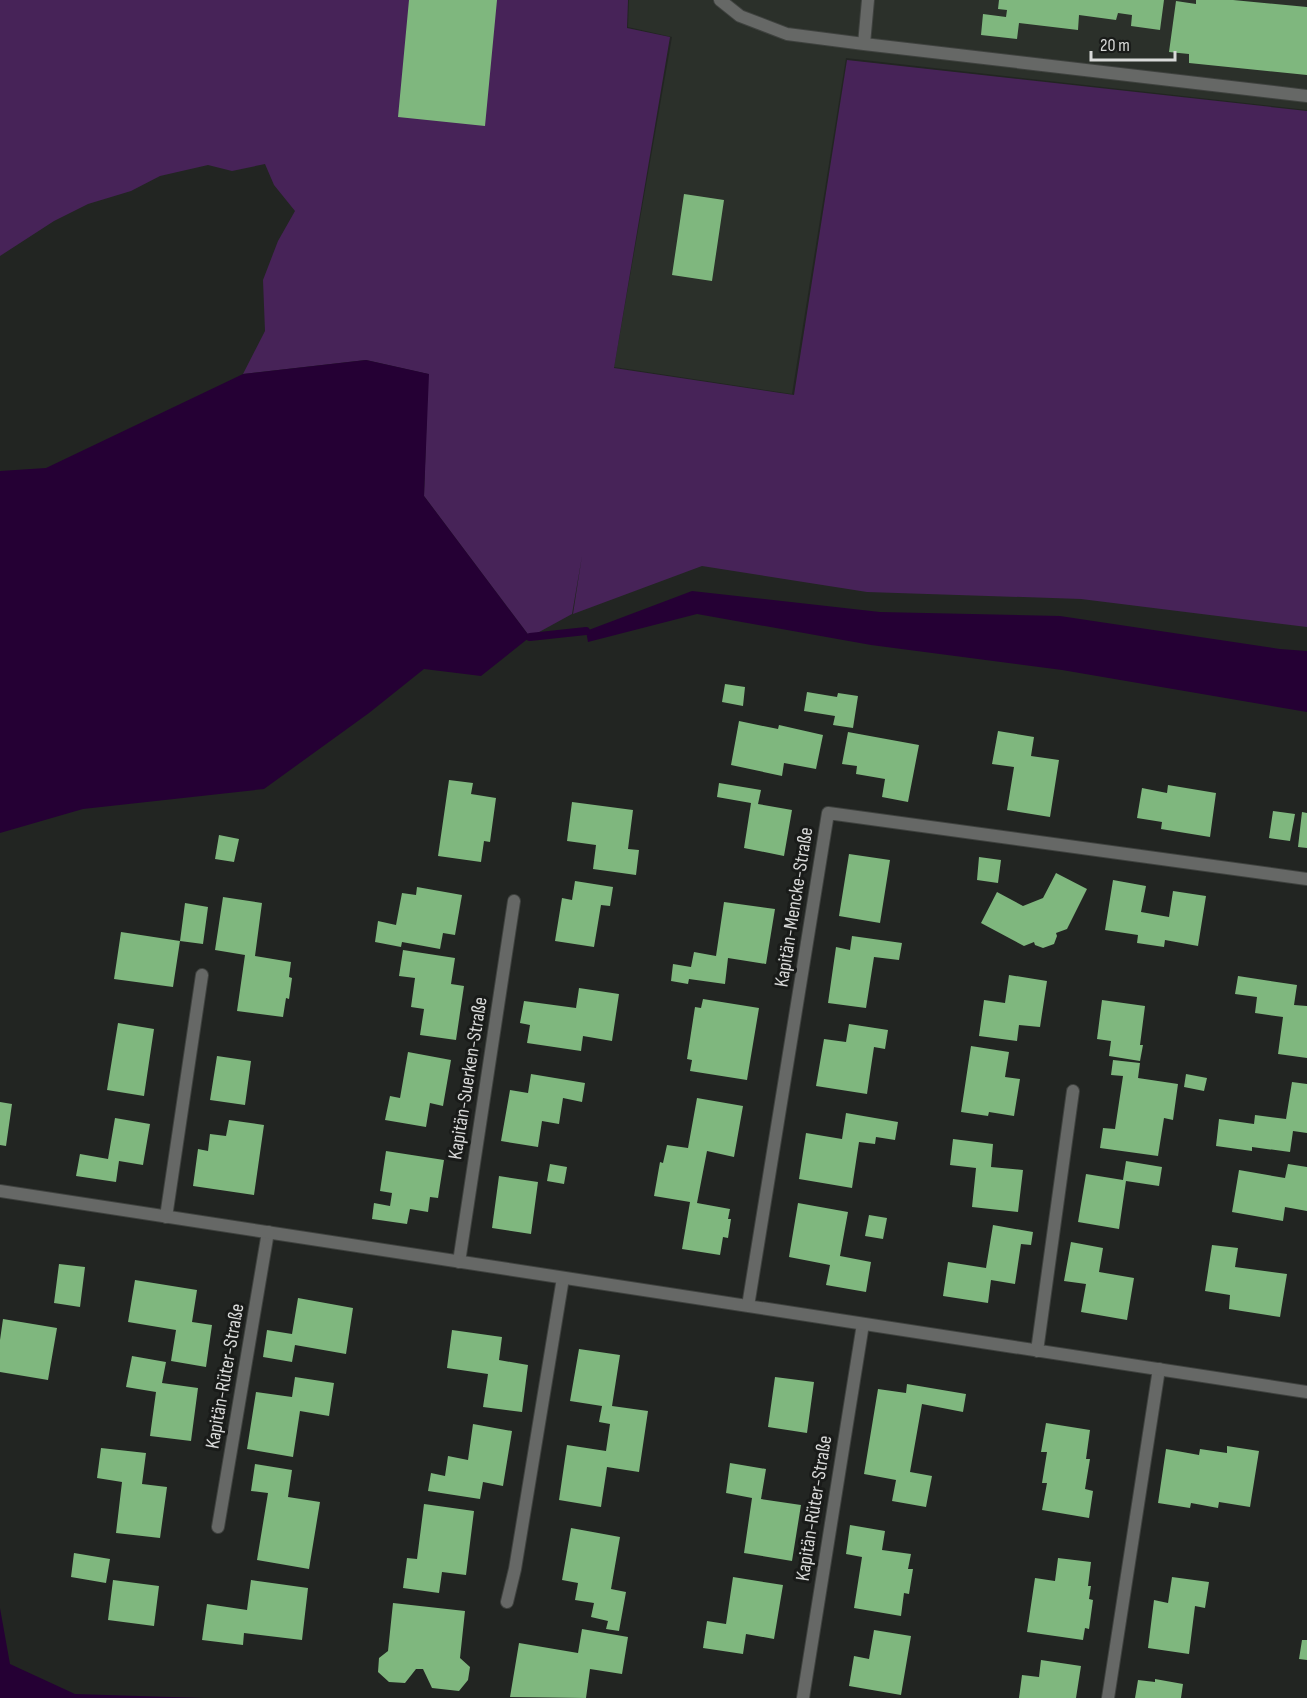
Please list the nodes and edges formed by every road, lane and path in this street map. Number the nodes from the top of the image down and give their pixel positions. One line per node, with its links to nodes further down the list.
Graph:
1 (720, 0): 3 (street)
2 (868, 0): 3 (street)
3 (864, 44): 4 (street)
4 (1307, 96)
5 (1307, 879): 14 (street, Kapitän-Mencke-Straße)
6 (514, 901): 12 (street, Kapitän-Suerken-Straße)
7 (202, 975): 10 (street)
8 (1073, 1091): 16 (street)
9 (0, 1191): 10 (street)
10 (166, 1216): 11 (street)
11 (268, 1232): 12 (street); 19 (street, Kapitän-Rüter-Straße)
12 (459, 1262): 13 (street)
13 (563, 1278): 14 (street); 20 (street)
14 (748, 1306): 15 (street)
15 (862, 1324): 16 (street); 21 (street, Kapitän-Rüter-Straße)
16 (1037, 1351): 17 (street)
17 (1159, 1369): 18 (street); 22 (street)
18 (1307, 1392)
19 (218, 1527)
20 (507, 1602)
21 (802, 1698)
22 (1108, 1698)

